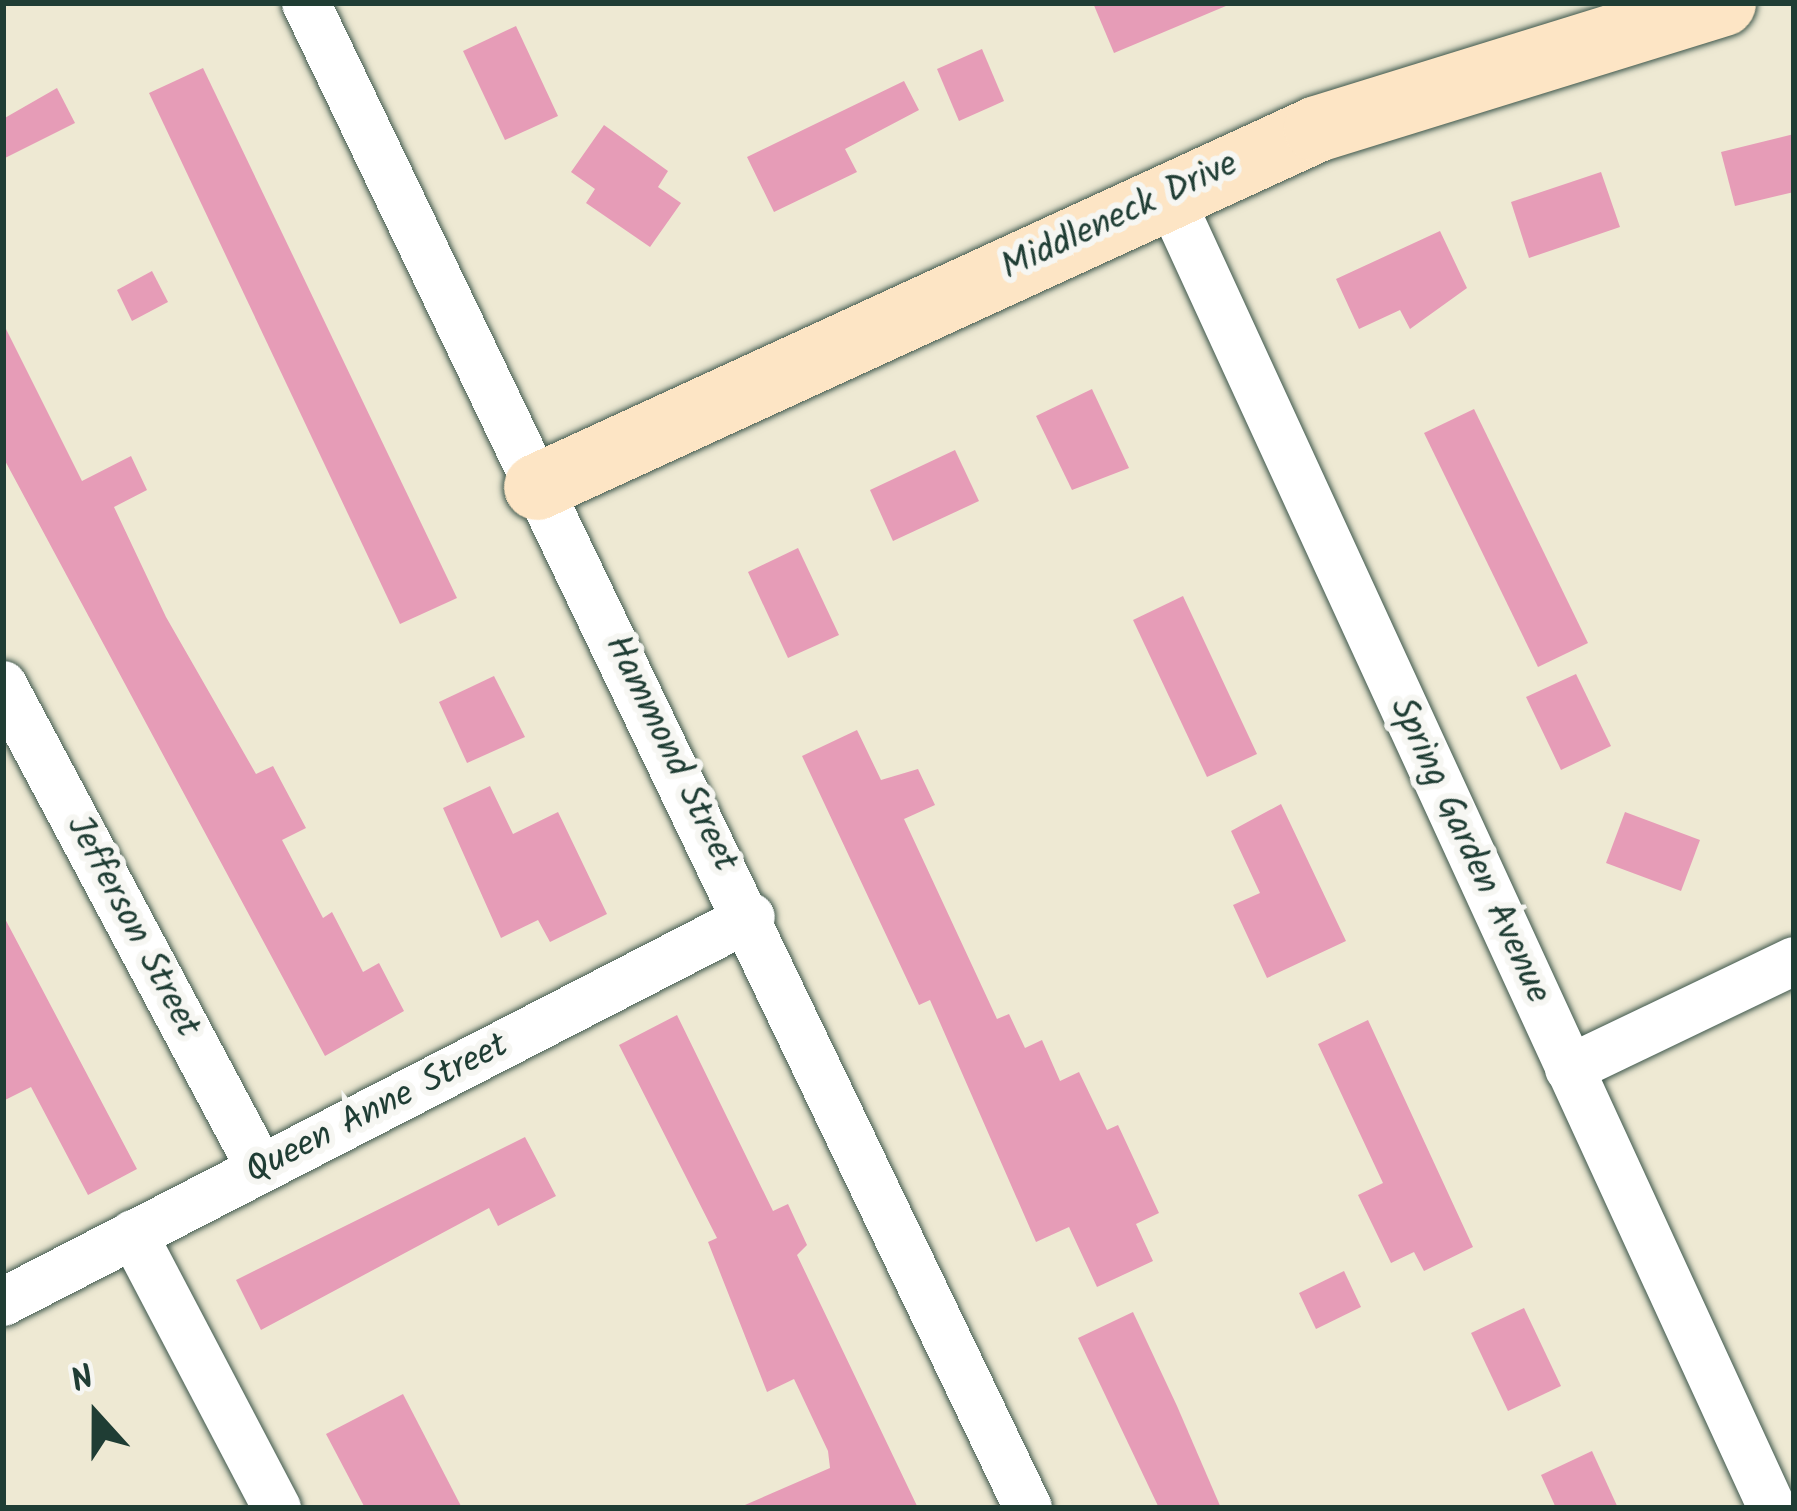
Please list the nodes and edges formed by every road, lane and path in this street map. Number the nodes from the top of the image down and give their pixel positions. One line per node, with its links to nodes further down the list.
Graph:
1 (306, 3): 4 (street, Hammond Street)
2 (1724, 3): 3 (street, Middleneck Drive)
3 (1168, 194): 4 (street, Middleneck Drive); 8 (street, Spring Garden Avenue)
4 (537, 487): 6 (street, Hammond Street)
5 (3, 685): 9 (street, Jefferson Street)
6 (752, 916): 9 (street, Queen Anne Street); 13 (street, Hammond Street)
7 (1794, 961): 8 (street)
8 (1569, 1069): 14 (street, Spring Garden Avenue)
9 (260, 1168): 10 (street, Queen Anne Street)
10 (133, 1234): 11 (street, Queen Anne Street); 12 (street)
11 (3, 1302)
12 (277, 1508)
13 (1028, 1508)
14 (1772, 1508)

